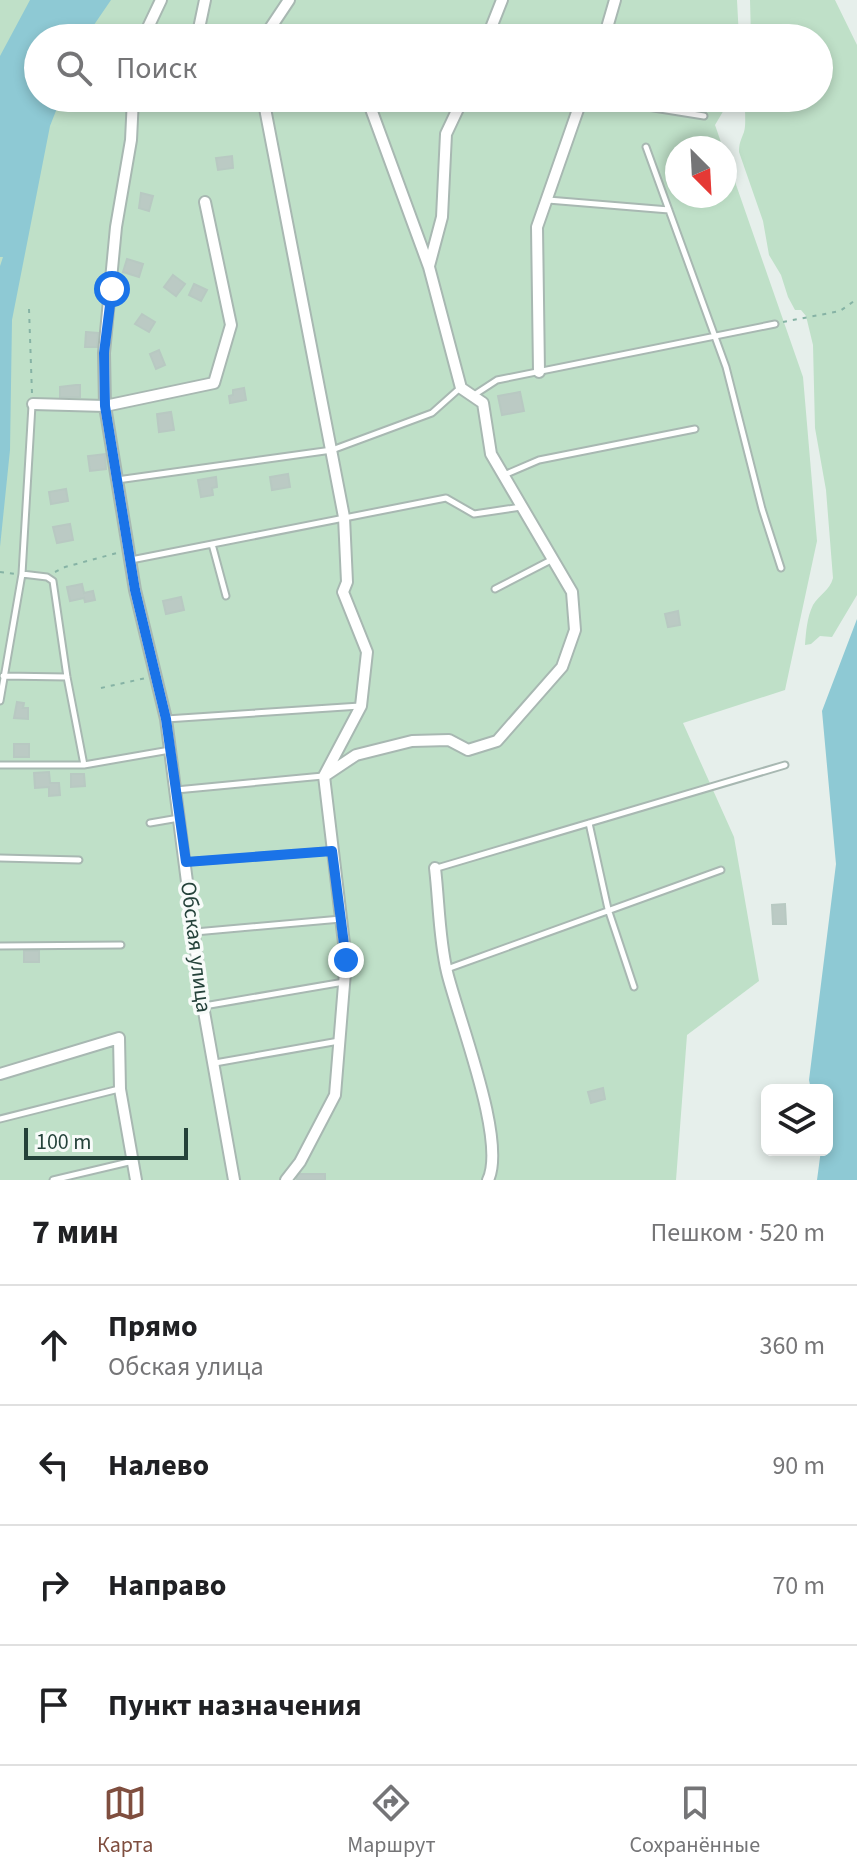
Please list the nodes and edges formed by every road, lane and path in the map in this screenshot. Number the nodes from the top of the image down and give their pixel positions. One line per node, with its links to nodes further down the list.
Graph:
1 (161, 0): 6 (street)
2 (205, 0): 7 (street)
3 (289, 0): 8 (street)
4 (502, 0): 9 (street)
5 (615, 0): 10 (street)
6 (150, 24)
7 (200, 24)
8 (273, 24)
9 (493, 24)
10 (608, 24)
11 (132, 112): 31 (street, Обская улица)
12 (266, 112): 33 (street)
13 (372, 112): 22 (street)
14 (456, 112): 22 (street)
15 (577, 112): 19 (street)
16 (679, 112): 17 (lane)
17 (704, 116)
18 (646, 147): 21 (lane)
19 (547, 200): 21 (lane); 27 (street)
20 (205, 202): 31 (street)
21 (669, 210): 26 (lane)
22 (429, 267): 28 (street)
23 (857, 299): 25 (path)
24 (29, 309): 30 (path)
25 (775, 324): 26 (lane)
26 (715, 337): 27 (lane); 41 (lane)
27 (539, 372): 29 (lane)
28 (461, 388): 29 (street); 33 (lane)
29 (473, 396): 34 (street)
30 (33, 404): 31 (street); 43 (lane)
31 (105, 406): 35 (street, Обская улица)
32 (695, 429): 34 (lane)
33 (332, 450): 35 (lane); 37 (street)
34 (503, 475): 36 (street)
35 (117, 480): 40 (street, Обская улица)
36 (521, 507): 37 (lane); 39 (street)
37 (344, 517): 38 (lane); 52 (street)
38 (212, 544): 40 (lane); 46 (lane)
39 (552, 559): 45 (lane); 58 (street)
40 (130, 560): 44 (path); 48 (street, Обская улица)
41 (781, 568)
42 (0, 572): 43 (path)
43 (22, 574): 44 (lane); 47 (lane)
44 (47, 577): 49 (lane)
45 (495, 589)
46 (226, 596)
47 (3, 676): 49 (lane); 51 (lane)
48 (155, 676): 50 (path); 53 (street, Обская улица)
49 (67, 677): 56 (lane)
50 (101, 688)
51 (0, 701)
52 (361, 706): 53 (lane); 58 (street)
53 (166, 719): 54 (street, Обская улица)
54 (170, 750): 56 (lane); 59 (street, Обская улица)
55 (0, 765): 56 (lane)
56 (84, 765)
57 (785, 765): 62 (lane)
58 (324, 776): 59 (lane); 63 (street)
59 (176, 790): 60 (street, Обская улица)
60 (180, 818): 61 (lane); 66 (street, Обская улица)
61 (150, 823)
62 (589, 823): 67 (lane); 69 (lane)
63 (332, 851): 66 (lane); 70 (street)
64 (0, 858): 65 (lane)
65 (79, 860)
66 (186, 862): 71 (street, Обская улица)
67 (435, 868): 74 (street)
68 (721, 870): 69 (lane)
69 (608, 909): 74 (lane); 76 (lane)
70 (341, 919): 71 (lane); 75 (street)
71 (194, 933): 77 (street, Обская улица)
72 (121, 945): 73 (lane)
73 (0, 946)
74 (446, 969): 88 (street)
75 (344, 982): 77 (lane); 78 (street)
76 (634, 987)
77 (203, 1006): 79 (street, Обская улица)
78 (339, 1041): 79 (lane); 87 (street)
79 (214, 1063): 86 (street, Обская улица)
80 (0, 1074): 81 (street)
81 (120, 1089): 82 (lane); 83 (street)
82 (0, 1119)
83 (133, 1161): 84 (lane); 85 (street)
84 (53, 1180)
85 (136, 1180)
86 (234, 1180)
87 (286, 1180)
88 (488, 1180)

